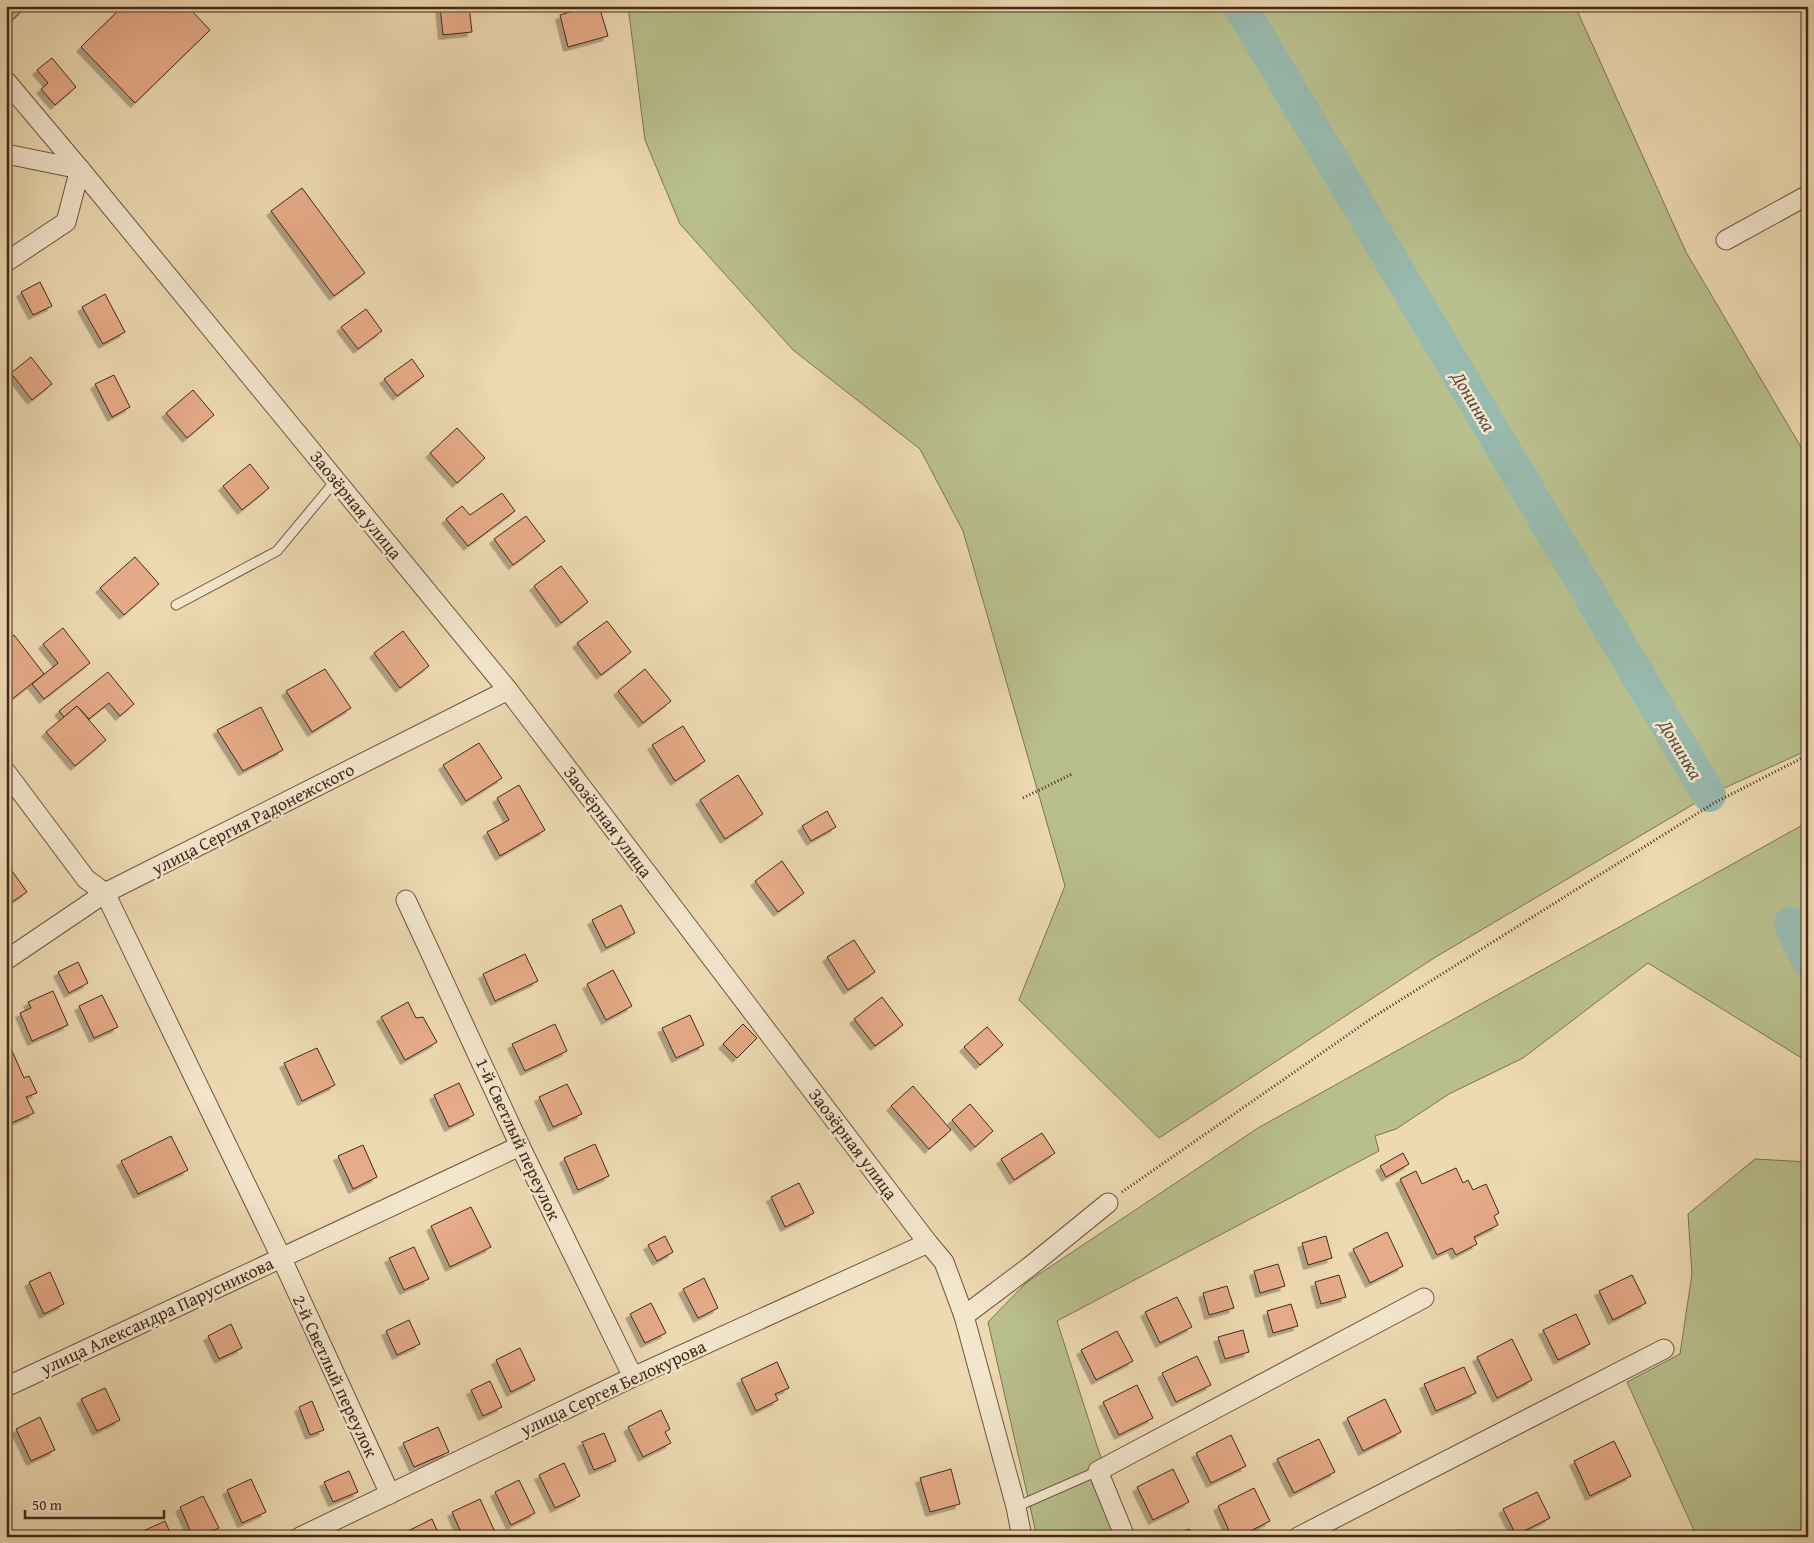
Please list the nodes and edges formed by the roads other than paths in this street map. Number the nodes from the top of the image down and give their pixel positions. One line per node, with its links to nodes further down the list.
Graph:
1 (6, 81): 3 (street, Заозёрная улица)
2 (6, 154): 3 (street)
3 (80, 169): 6 (street); 7 (street, Заозёрная улица)
4 (1808, 195): 5 (street)
5 (1726, 240)
6 (6, 262)
7 (336, 480): 8 (lane); 9 (street, Заозёрная улица)
8 (176, 605)
9 (508, 690): 11 (street, улица Сергия Радонежского); 16 (street, Заозёрная улица)
10 (6, 772): 11 (street)
11 (105, 893): 13 (street, улица Сергия Радонежского); 17 (street, 2-й Светлый переулок)
12 (406, 900): 14 (street, 1-й Светлый переулок)
13 (6, 960)
14 (520, 1146): 17 (street, улица Александра Парусникова); 21 (street, 1-й Светлый переулок)
15 (1108, 1203): 19 (street)
16 (928, 1243): 19 (street, Заозёрная улица); 21 (street, улица Сергея Белокурова)
17 (281, 1257): 22 (street, улица Александра Парусникова); 24 (street, 2-й Светлый переулок)
18 (1424, 1298): 23 (street)
19 (964, 1316): 25 (street, Заозёрная улица)
20 (1664, 1349): 29 (street)
21 (633, 1376): 24 (street, улица Сергея Белокурова)
22 (6, 1387)
23 (1098, 1472): 25 (lane); 28 (street)
24 (390, 1494): 26 (street, улица Сергея Белокурова)
25 (1016, 1507): 27 (street, Заозёрная улица)
26 (300, 1537)
27 (1022, 1537)
28 (1125, 1537)
29 (1298, 1537)

